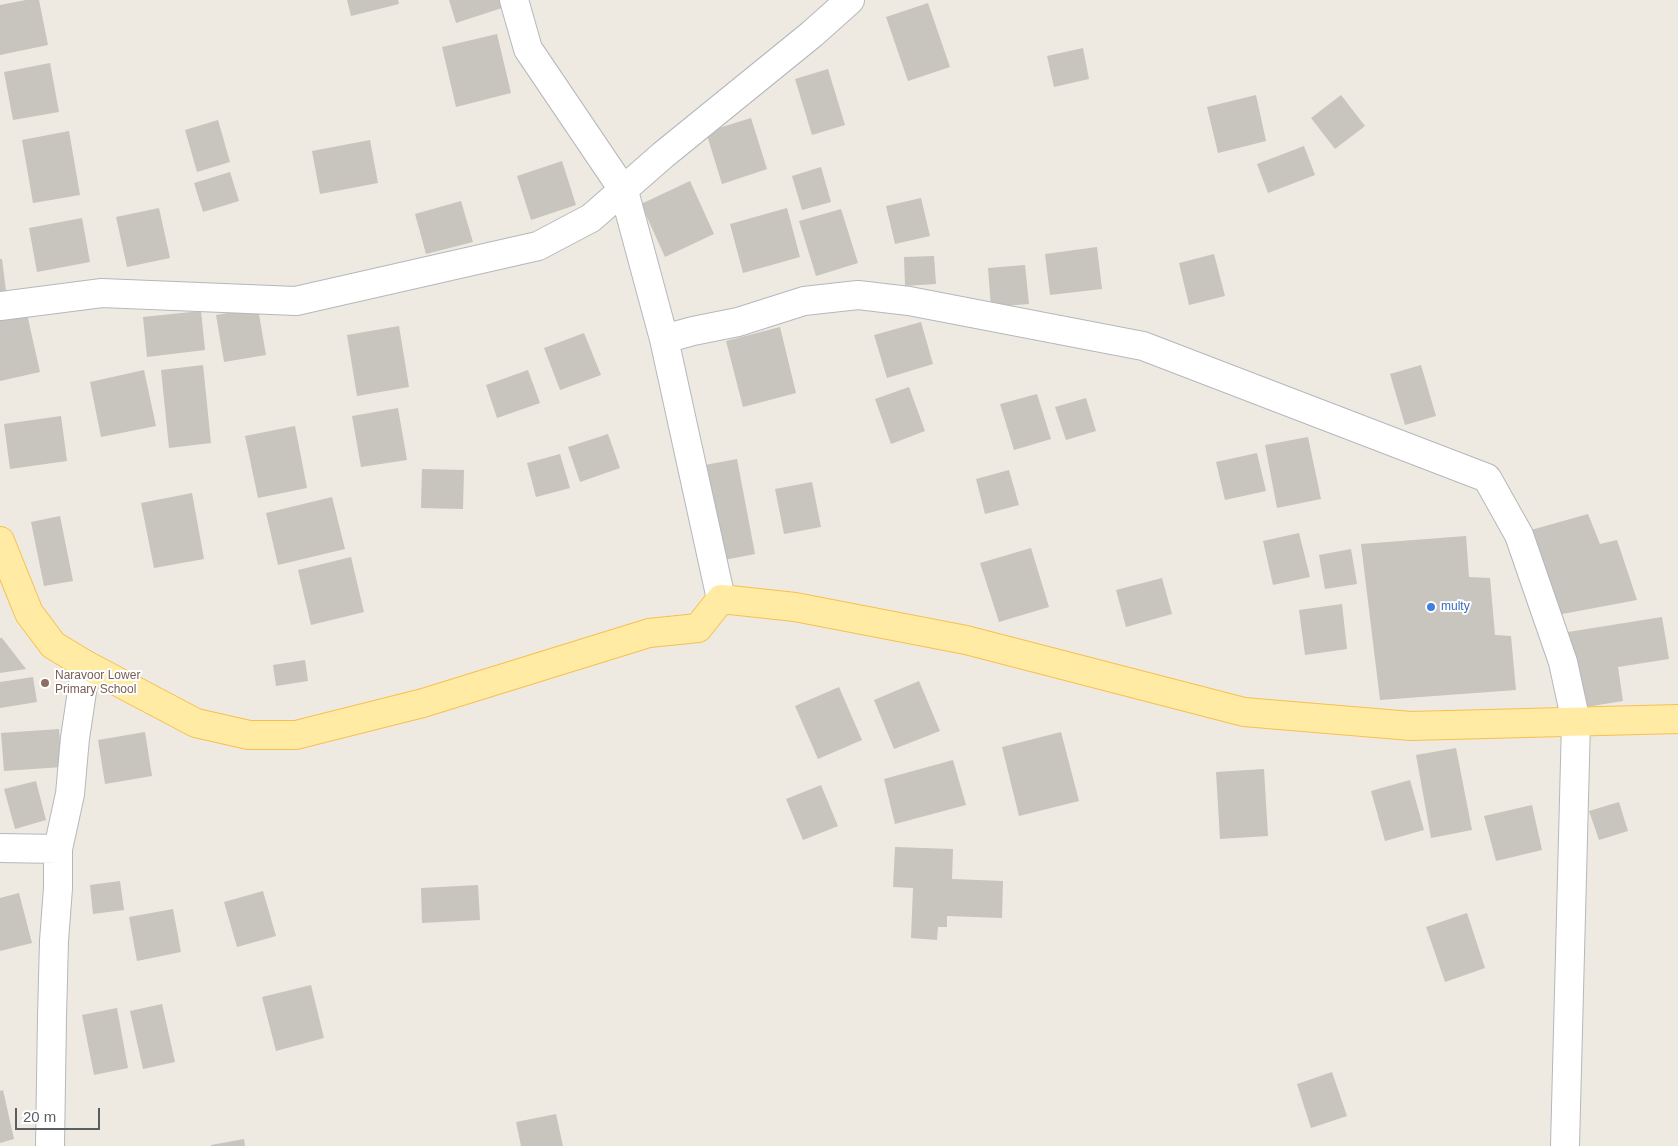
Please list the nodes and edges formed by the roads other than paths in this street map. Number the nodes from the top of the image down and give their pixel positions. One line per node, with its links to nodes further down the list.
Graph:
1 (514, 0): 3 (street)
2 (850, 0): 3 (street)
3 (624, 191): 4 (street); 5 (street)
4 (0, 306)
5 (664, 339): 7 (street); 10 (street)
6 (0, 541): 8 (main road)
7 (721, 600): 8 (main road); 10 (main road)
8 (86, 665): 12 (street)
9 (1678, 719): 10 (main road)
10 (1576, 722): 14 (street)
11 (0, 848): 12 (street)
12 (58, 849): 13 (street)
13 (50, 1146)
14 (1565, 1146)

